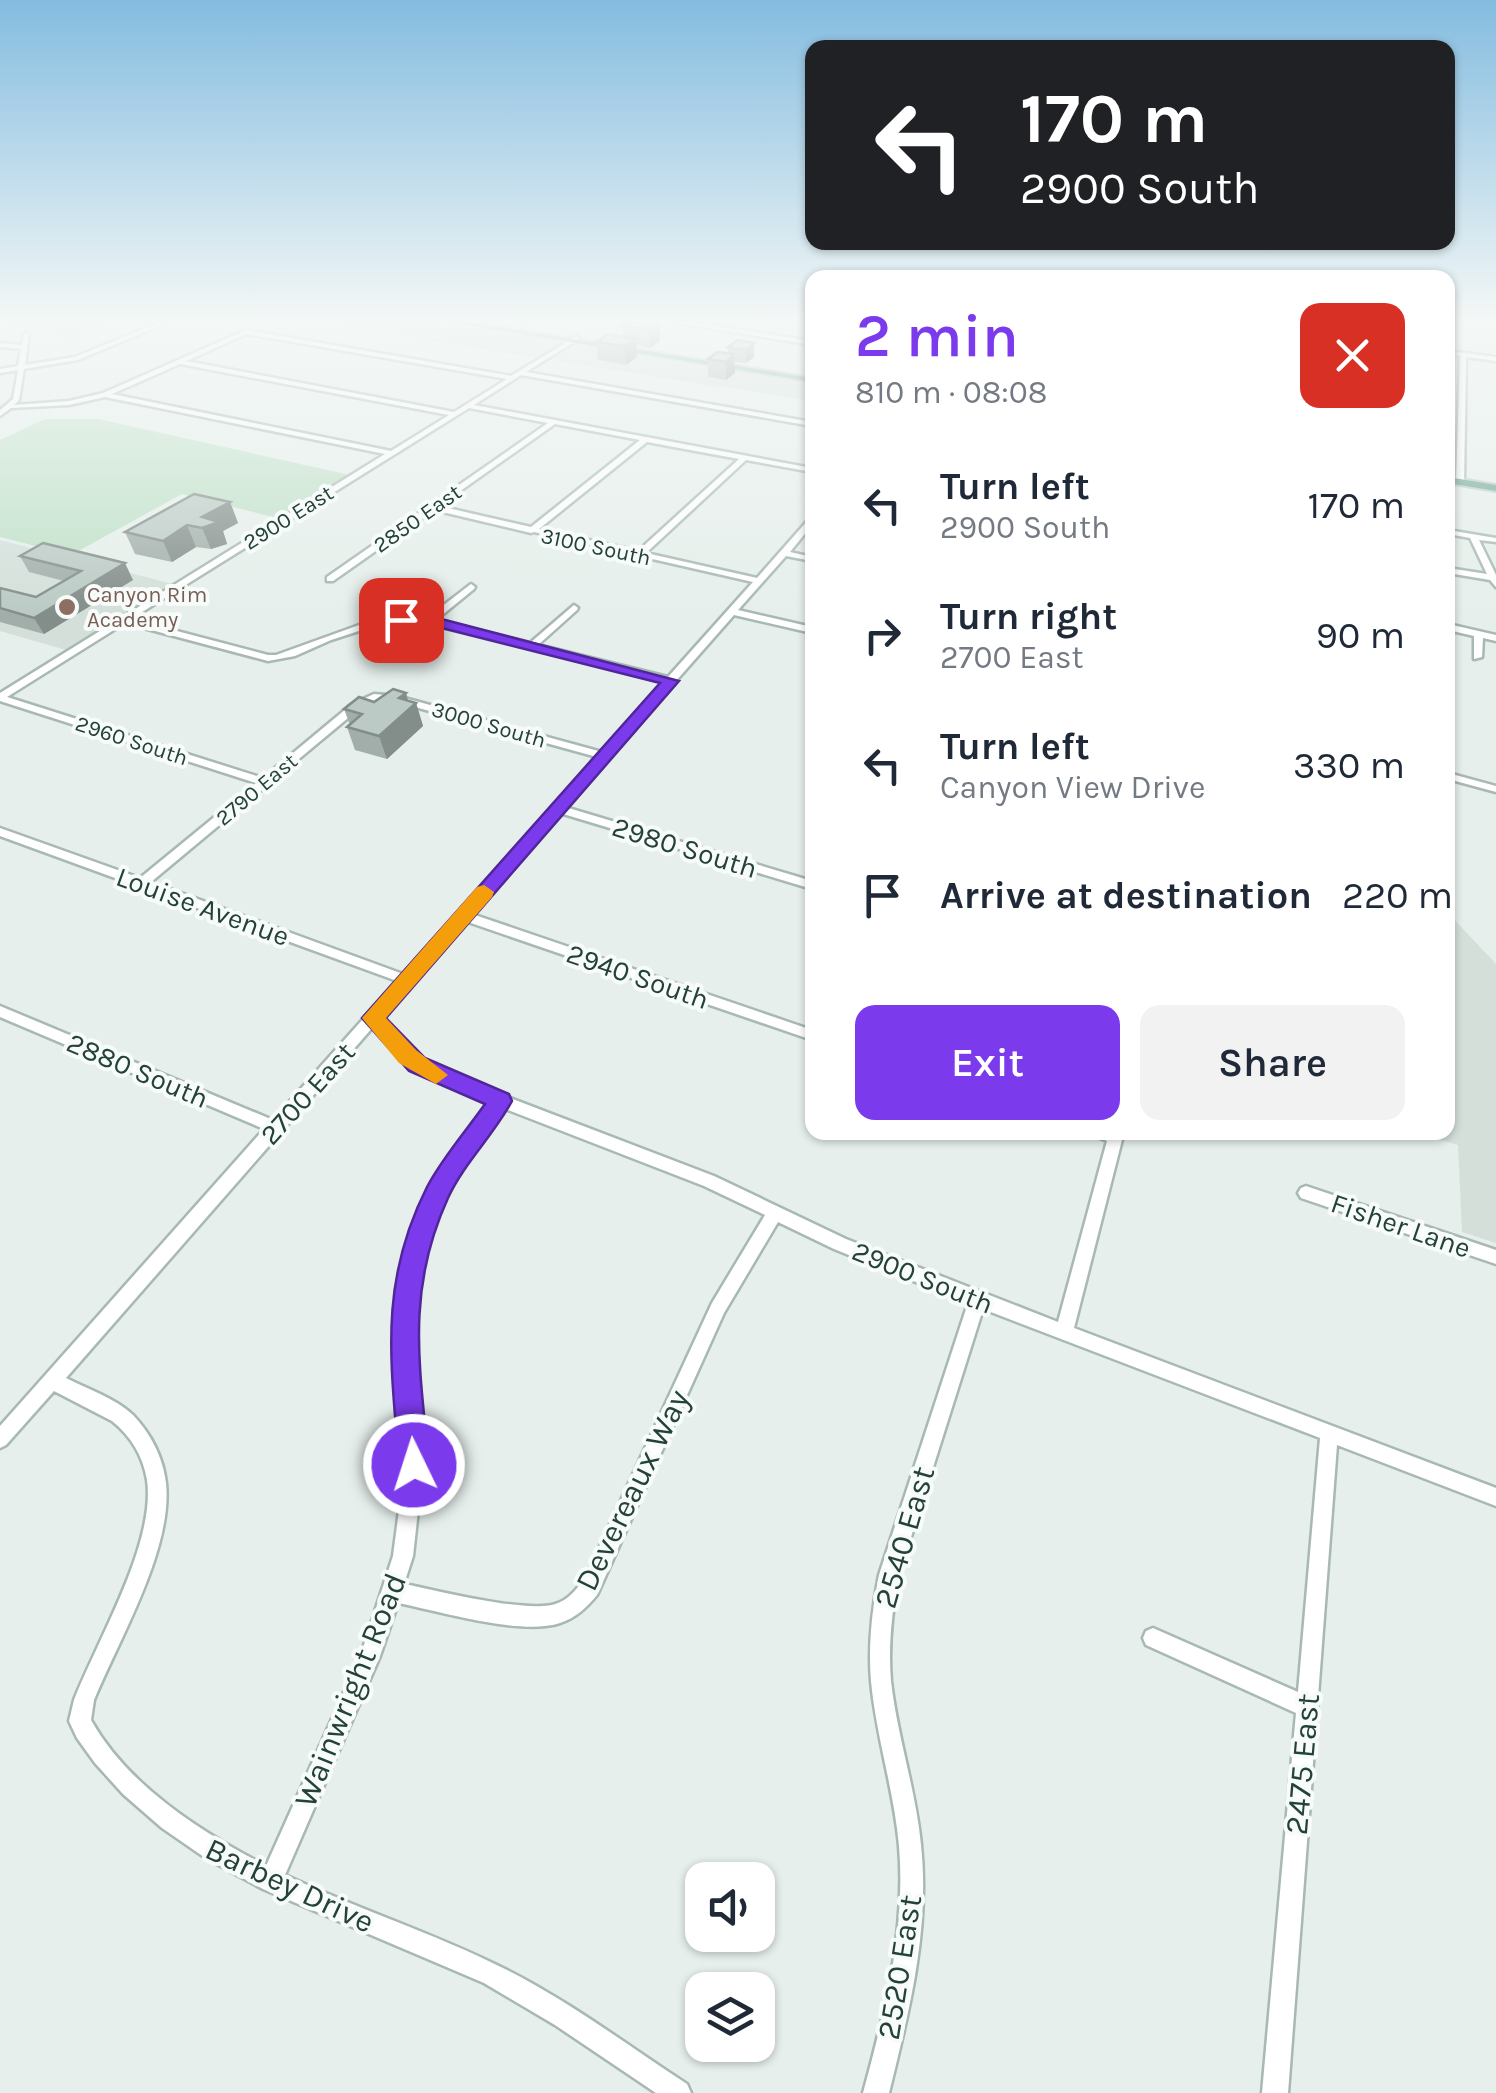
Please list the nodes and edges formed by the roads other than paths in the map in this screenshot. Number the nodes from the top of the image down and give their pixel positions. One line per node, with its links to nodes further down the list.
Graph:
1 (227, 420): 9 (street)
2 (446, 420): 9 (street, 2900 East)
3 (541, 420): 5 (street)
4 (1462, 420): 8 (street)
5 (554, 422): 6 (street); 15 (street, 2850 East)
6 (646, 439): 10 (street); 17 (street)
7 (1455, 441): 8 (street)
8 (1461, 442): 12 (street)
9 (391, 453): 31 (street, 2900 East)
10 (744, 458): 11 (street); 22 (street)
11 (805, 469)
12 (1455, 476)
13 (1455, 482): 14 (main road)
14 (1496, 488)
15 (433, 507): 17 (street, 3100 South); 25 (street, 2850 East)
16 (805, 530): 21 (street, 2700 East)
17 (530, 531): 22 (street, 3100 South)
18 (1455, 533): 19 (street)
19 (1473, 536): 20 (street); 27 (street)
20 (1496, 540)
21 (785, 553): 23 (street); 26 (street, 2700 East)
22 (640, 555): 26 (street, 3100 South)
23 (805, 557)
24 (1455, 573): 27 (street)
25 (330, 579)
26 (760, 581): 30 (street, 2700 East)
27 (1494, 581)
28 (471, 587): 32 (street)
29 (574, 608): 37 (street)
30 (732, 612): 33 (street); 39 (street, 2700 East)
31 (124, 620): 32 (street); 40 (street, 2900 East)
32 (430, 620): 37 (street)
33 (805, 628)
34 (1455, 629): 35 (street)
35 (1479, 634): 36 (street); 38 (street)
36 (1496, 638)
37 (532, 646): 39 (street)
38 (1476, 657)
39 (671, 681): 42 (street, 2700 East)
40 (1, 695): 44 (street, 2960 South)
41 (374, 697): 42 (street, 3000 South); 44 (street, 2790 East)
42 (604, 756): 46 (street, 2700 East)
43 (1455, 778): 45 (street)
44 (265, 782): 49 (street, 2790 East)
45 (1496, 789)
46 (558, 809): 48 (street, 2980 South); 50 (street, 2700 East)
47 (0, 832): 49 (street, Louise Avenue)
48 (805, 882)
49 (142, 884): 51 (street, Louise Avenue)
50 (463, 916): 51 (street, 2700 East); 54 (street, 2940 South)
51 (407, 980): 53 (street, 2700 East)
52 (0, 1012): 56 (street, 2880 South)
53 (373, 1018): 55 (street, 2900 South); 56 (street, 2700 East)
54 (805, 1033)
55 (500, 1101): 59 (street, 2900 South); 67 (street, Wainwright Road)
56 (276, 1128): 63 (street, 2700 East)
57 (1110, 1140): 62 (street)
58 (1306, 1192): 60 (street, Fisher Lane)
59 (776, 1212): 61 (street, 2900 South); 67 (street, Devereaux Way)
60 (1496, 1257)
61 (978, 1299): 62 (street, 2900 South); 70 (street, 2540 East)
62 (1064, 1332): 64 (street, 2900 South)
63 (52, 1380): 65 (street, 2700 East); 71 (street, Barbey Drive)
64 (1328, 1436): 66 (street, 2900 South); 69 (street, 2475 East)
65 (0, 1439)
66 (1496, 1497)
67 (394, 1592): 71 (street, Wainwright Road)
68 (1154, 1638): 69 (street)
69 (1306, 1707): 74 (street, 2475 East)
70 (899, 1780): 73 (street, 2520 East)
71 (270, 1880): 72 (street, Barbey Drive)
72 (678, 2093)
73 (876, 2093)
74 (1274, 2093)

